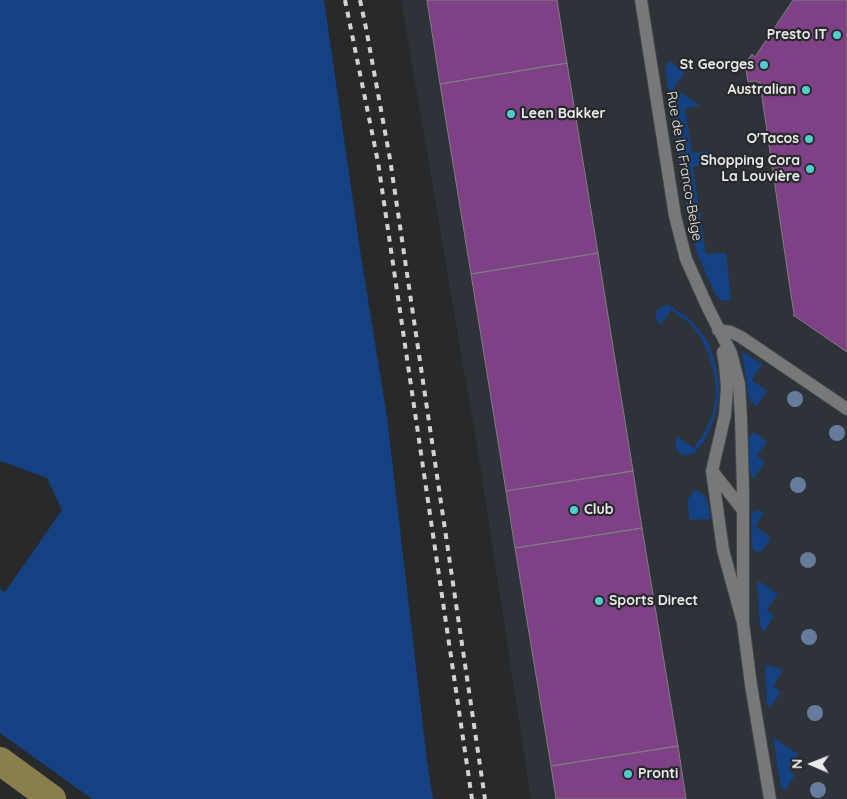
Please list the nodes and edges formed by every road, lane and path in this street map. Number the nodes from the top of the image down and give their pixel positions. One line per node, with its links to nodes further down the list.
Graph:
1 (640, 0): 2 (lane, Rue de la Franco-Belge)
2 (718, 330): 3 (lane); 4 (lane, Rue de la Franco-Belge); 5 (lane, Rue de la Franco-Belge)
3 (847, 409)
4 (712, 471): 5 (lane); 6 (lane, Rue de la Franco-Belge)
5 (742, 509): 6 (lane, Rue de la Franco-Belge)
6 (742, 623): 9 (lane, Rue de la Franco-Belge)
7 (0, 761): 8 (main road)
8 (52, 799)
9 (770, 799)

